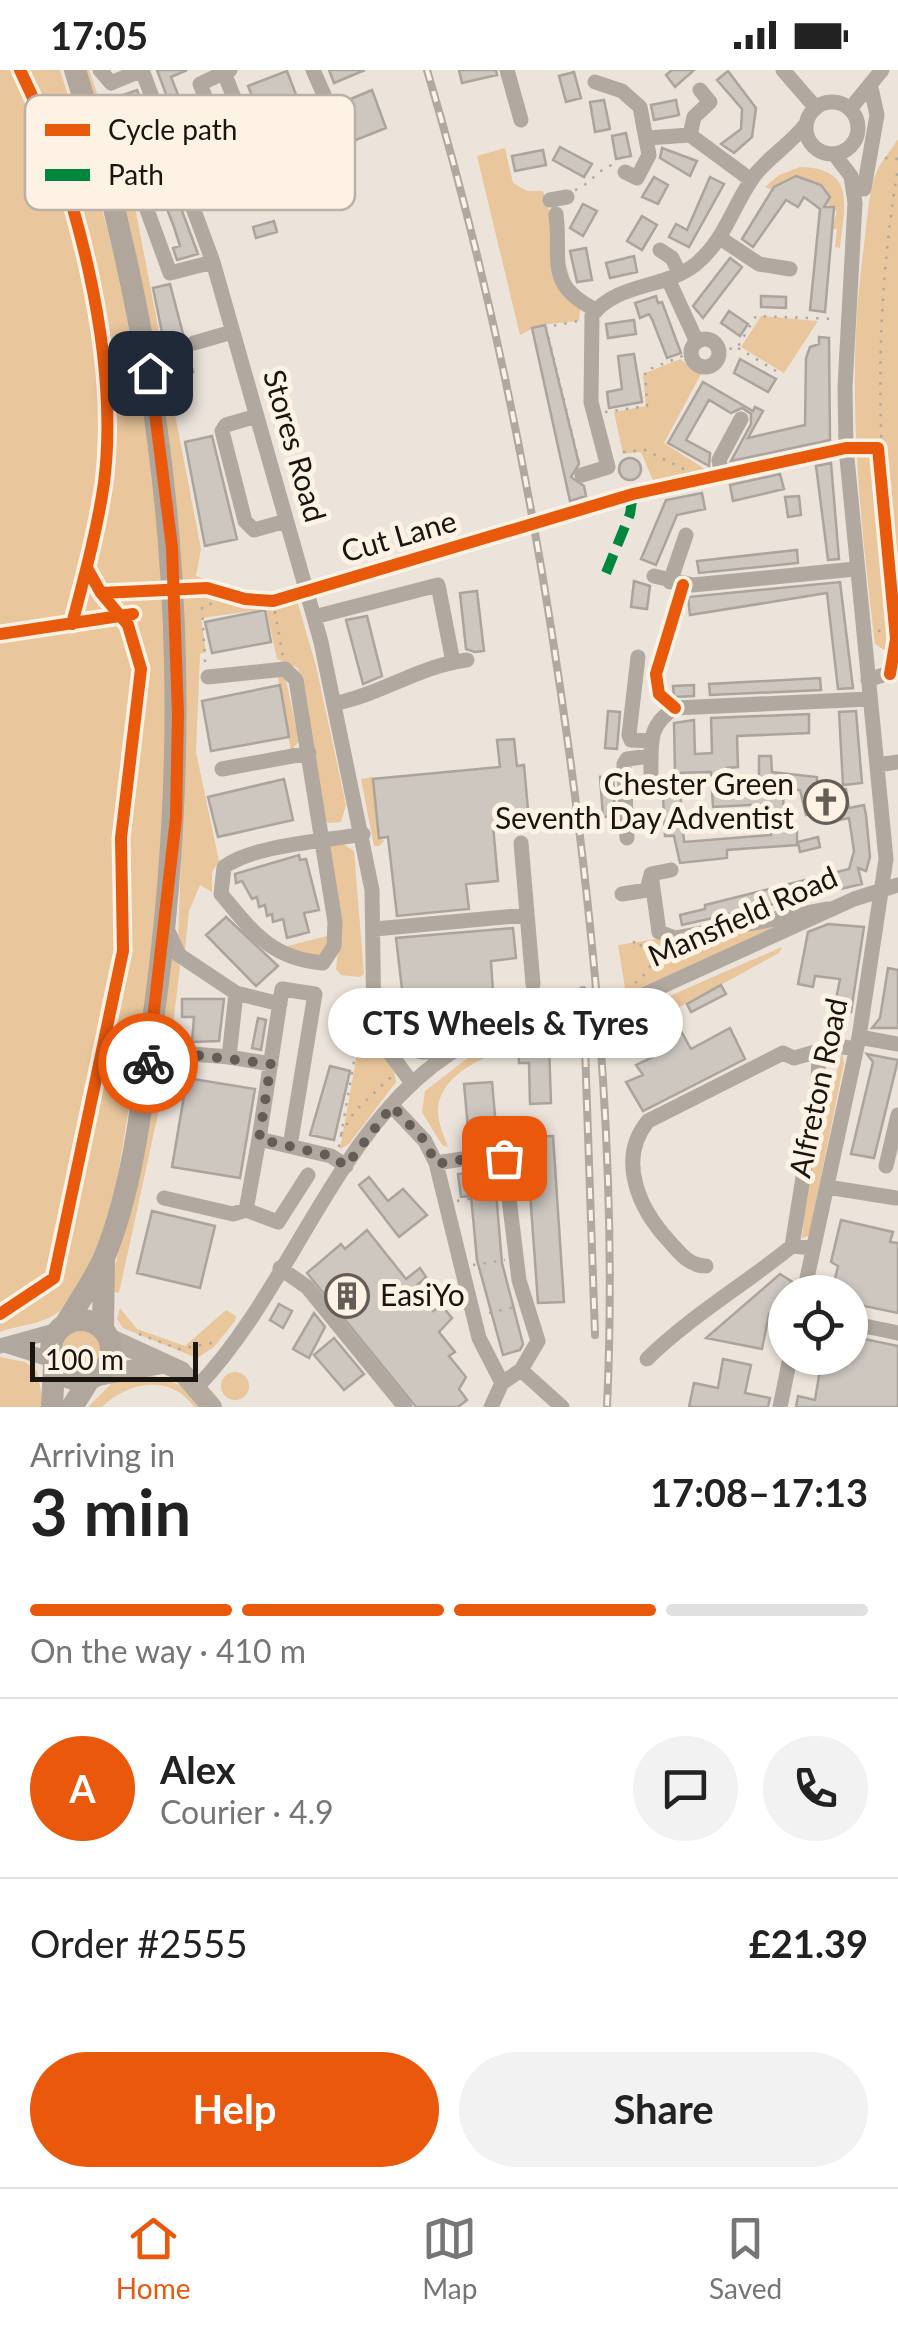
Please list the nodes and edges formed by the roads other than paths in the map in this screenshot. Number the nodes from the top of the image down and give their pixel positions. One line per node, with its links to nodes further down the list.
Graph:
1 (74, 70): 14 (highway)
2 (100, 70): 3 (street)
3 (142, 70): 15 (street, Stores Road)
4 (313, 70): 17 (street)
5 (507, 70): 20 (street)
6 (783, 70): 18 (street)
7 (882, 70): 11 (street)
8 (228, 72): 10 (street)
9 (597, 79): 24 (street)
10 (200, 84): 13 (street); 16 (street)
11 (871, 88): 19 (street); 29 (street)
12 (700, 90): 22 (street)
13 (183, 91)
14 (81, 95)
15 (153, 95)
16 (204, 95)
17 (324, 95)
18 (816, 108): 19 (street); 21 (street)
19 (850, 109): 23 (street)
20 (521, 120)
21 (806, 124): 25 (street); 26 (street)
22 (690, 136): 24 (street); 28 (street)
23 (854, 142): 25 (street); 29 (street, Mansfield Road)
24 (648, 144): 27 (street)
25 (827, 152): 26 (street); 34 (street, Mansfield Road)
26 (780, 155): 28 (street)
27 (633, 171)
28 (751, 180): 35 (street)
29 (864, 189): 34 (street, Mansfield Road)
30 (558, 204): 40 (street)
31 (115, 210): 81 (highway)
32 (147, 210): 37 (street)
33 (202, 210): 37 (street, Stores Road)
34 (856, 224): 46 (street, Mansfield Road)
35 (720, 238): 38 (street); 39 (street)
36 (661, 250): 39 (street)
37 (212, 262): 41 (street, Stores Road)
38 (790, 269)
39 (674, 276): 40 (street); 43 (street)
40 (593, 315): 47 (street)
41 (232, 332): 42 (street); 44 (street, Stores Road)
42 (194, 343)
43 (694, 347): 43 (street)
44 (257, 416): 50 (street, Stores Road); 50 (street)
45 (741, 420): 48 (street)
46 (846, 448): 48 (street); 54 (street, Mansfield Road)
47 (582, 475)
48 (722, 476): 51 (street)
49 (303, 512): 50 (street)
50 (286, 519): 57 (street, Stores Road)
51 (549, 520)
52 (507, 532): 57 (street, Cut Lane)
53 (686, 536): 56 (street)
54 (855, 569): 56 (street); 62 (street, Mansfield Road)
55 (654, 576): 56 (street)
56 (670, 582)
57 (306, 591): 58 (street, Stores Road)
58 (314, 617): 64 (street, Stores Road); 64 (street)
59 (638, 657): 66 (street)
60 (894, 672): 62 (street)
61 (208, 677): 65 (street)
62 (868, 680): 63 (street, Mansfield Road)
63 (870, 699): 66 (street); 68 (street, Mansfield Road)
64 (337, 703): 70 (street, Stores Road)
65 (309, 753): 69 (street); 72 (street)
66 (651, 757): 71 (street)
67 (898, 762): 68 (street)
68 (877, 765): 77 (street, Mansfield Road)
69 (222, 770)
70 (363, 834): 72 (street); 82 (street, Stores Road)
71 (627, 838)
72 (322, 842): 72 (street)
73 (522, 843): 80 (street)
74 (671, 870): 75 (street)
75 (651, 874): 78 (street); 79 (street)
76 (898, 885): 77 (street)
77 (882, 893): 79 (street, Mansfield Road); 87 (street, Alfreton Road)
78 (622, 894)
79 (832, 910): 90 (street, Mansfield Road, bridge)
80 (528, 916): 82 (street); 83 (street)
81 (166, 925): 84 (street); 93 (highway)
82 (376, 929): 86 (street, Stores Road)
83 (534, 984)
84 (236, 992): 85 (street); 92 (street)
85 (280, 1004): 94 (street); 99 (street)
86 (373, 1018): 88 (street); 95 (street)
87 (858, 1043): 89 (street); 91 (street); 104 (street, Alfreton Road)
88 (392, 1044): 90 (street); 95 (street)
89 (898, 1044)
90 (451, 1051): 95 (street, Mansfield Road)
91 (819, 1052): 108 (street); 111 (street)
92 (229, 1057): 93 (street); 94 (street)
93 (147, 1064): 110 (highway)
94 (271, 1064): 98 (street)
95 (416, 1080): 96 (street, Mansfield Road)
96 (392, 1106): 100 (street); 101 (street, Mansfield Road)
97 (898, 1115): 102 (street)
98 (259, 1139): 99 (street); 107 (street)
99 (290, 1146): 101 (street)
100 (436, 1164): 122 (street); 125 (street)
101 (346, 1166): 112 (street, Mansfield Road)
102 (886, 1166)
103 (308, 1176): 107 (street)
104 (826, 1187): 106 (street); 109 (street, Alfreton Road)
105 (164, 1198): 107 (street)
106 (896, 1198)
107 (246, 1210)
108 (792, 1246): 109 (street); 119 (street)
109 (814, 1248): 113 (street, Alfreton Road)
110 (104, 1258): 114 (highway); 117 (highway)
111 (706, 1266)
112 (280, 1268): 126 (street, Mansfield Road); 130 (street)
113 (808, 1275)
114 (62, 1327): 117 (highway); 118 (street); 120 (highway)
115 (868, 1327): 116 (street)
116 (898, 1333)
117 (106, 1334): 121 (main road); 124 (highway)
118 (3, 1346): 120 (street)
119 (647, 1359)
120 (53, 1363): 124 (highway); 127 (highway)
121 (164, 1364): 124 (main road); 126 (main road)
122 (521, 1370): 125 (street); 132 (street)
123 (787, 1375): 133 (street)
124 (93, 1378): 128 (highway)
125 (502, 1383): 131 (street)
126 (198, 1386): 129 (main road)
127 (52, 1407)
128 (72, 1407)
129 (212, 1407)
130 (405, 1407)
131 (491, 1407)
132 (562, 1407)
133 (780, 1407)

